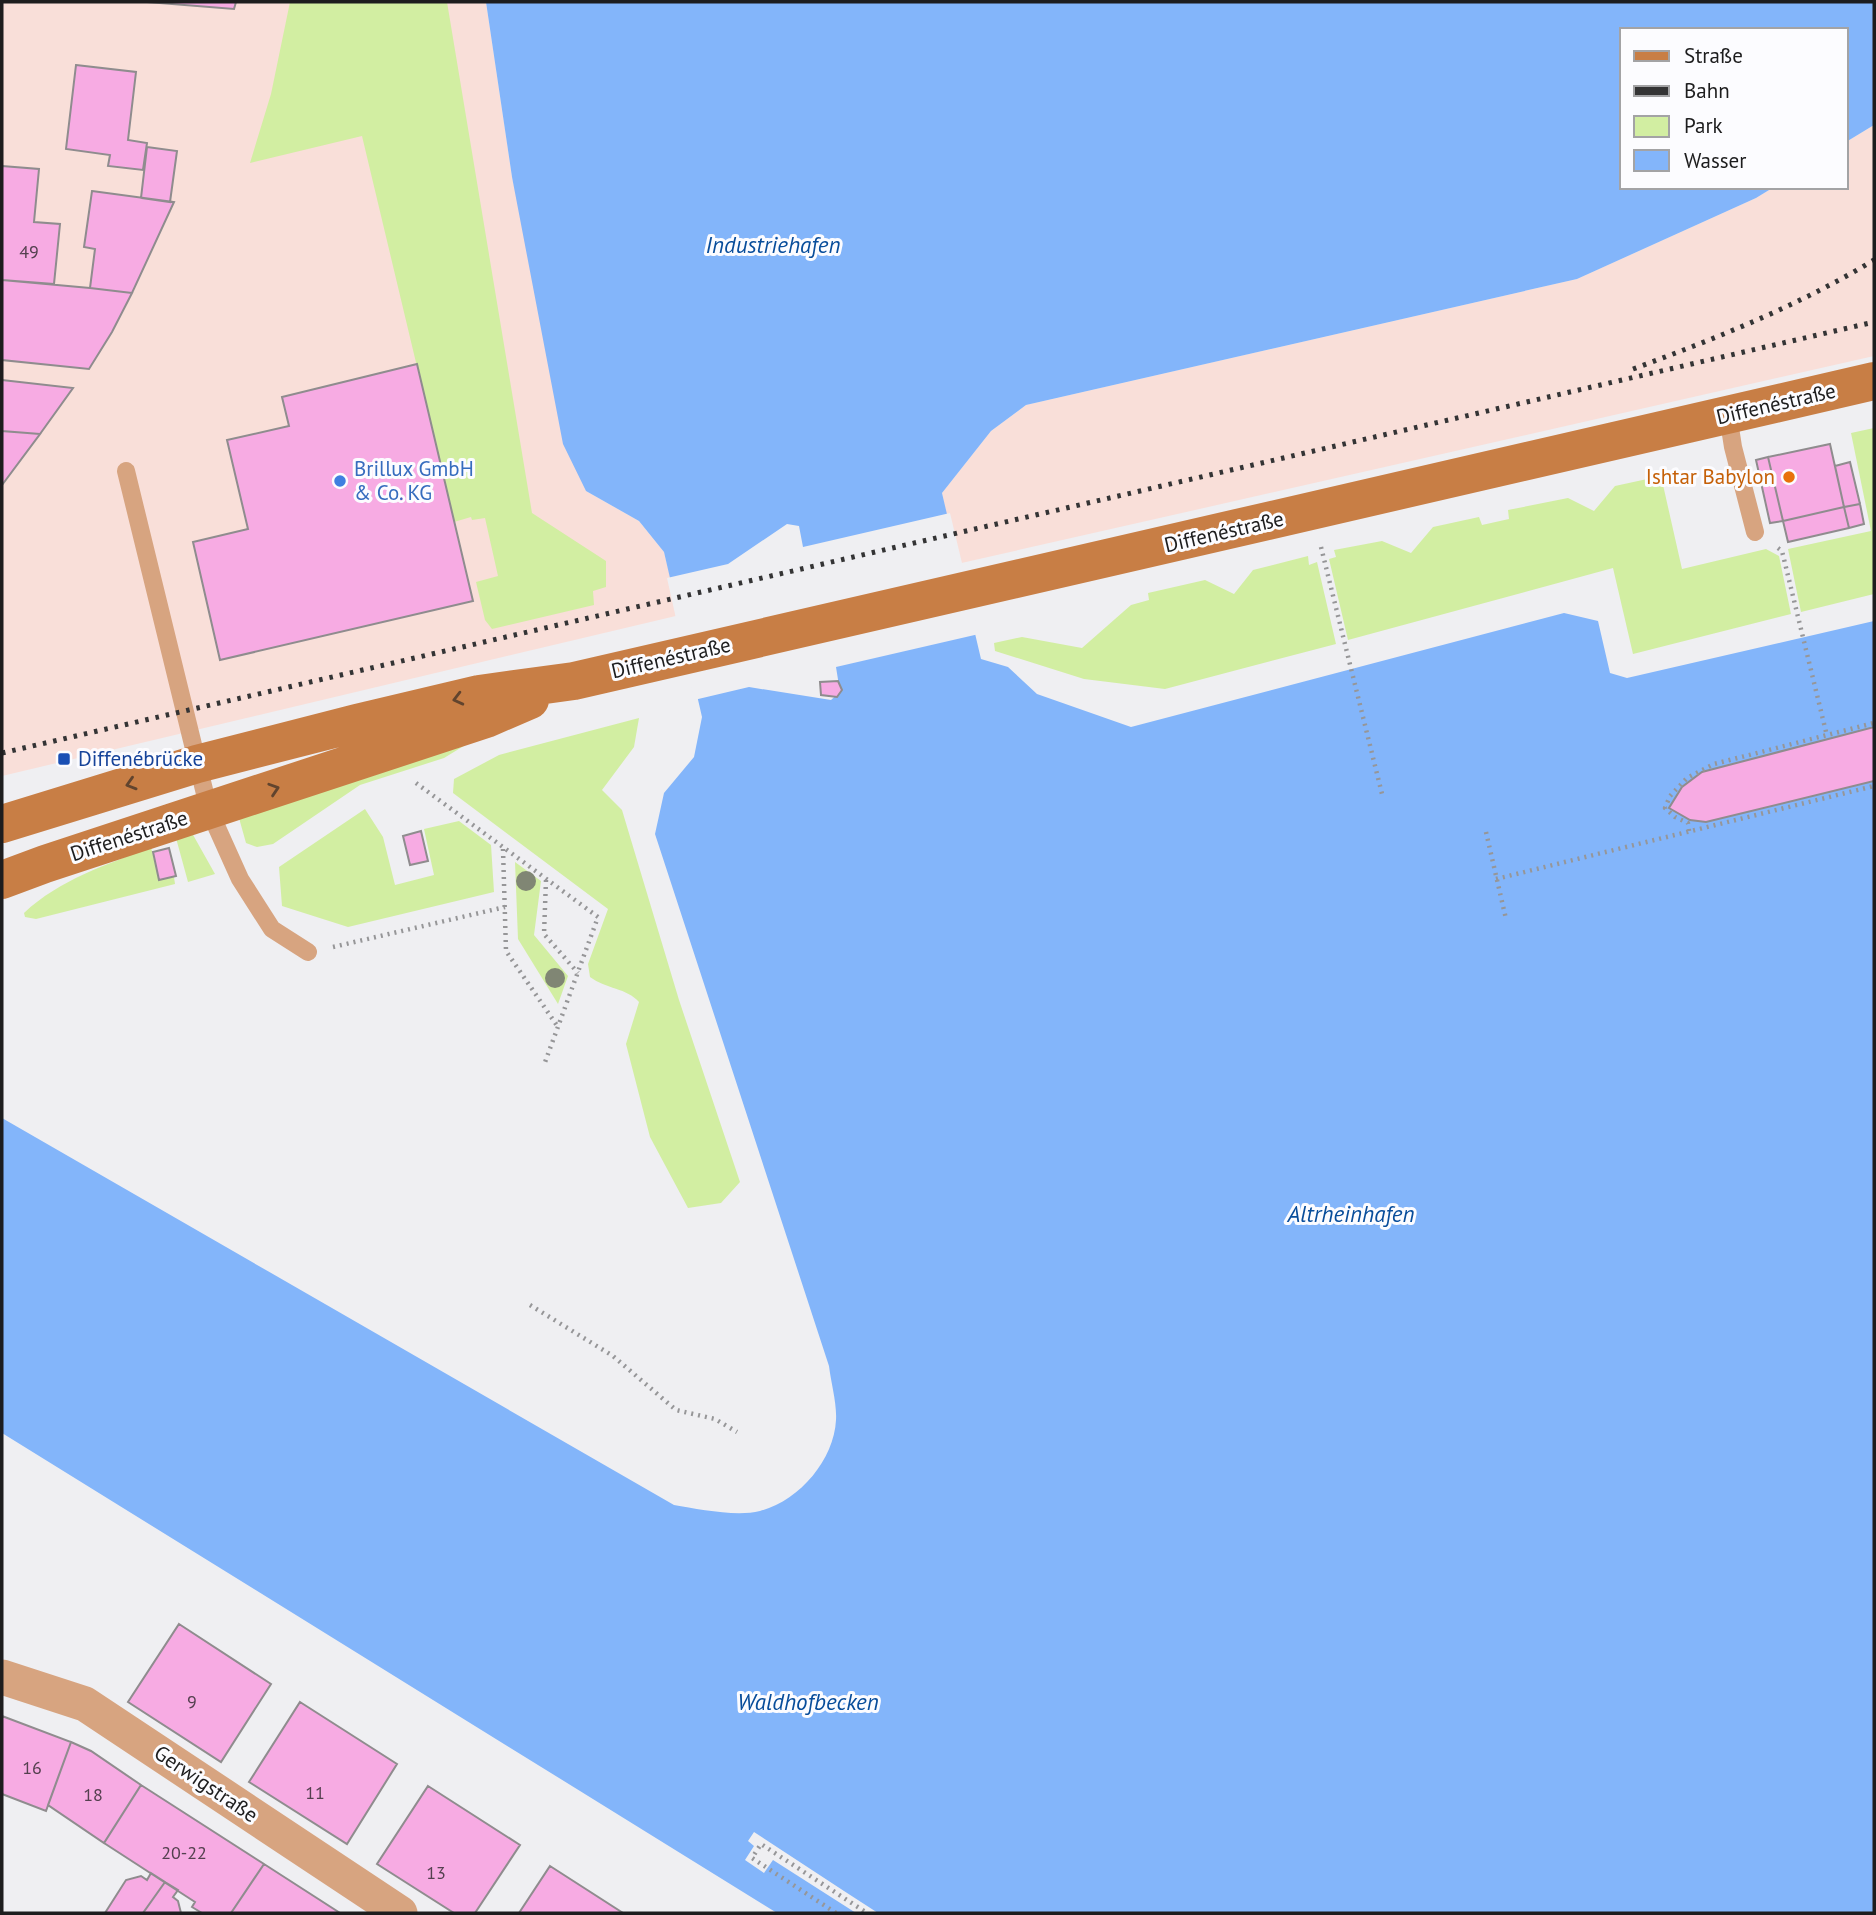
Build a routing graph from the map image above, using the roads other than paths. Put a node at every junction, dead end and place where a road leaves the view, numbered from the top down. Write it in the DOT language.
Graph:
graph roads {
  1 [pos="1874,381"];
  2 [pos="1728,415"];
  3 [pos="126,471"];
  4 [pos="1755,532"];
  5 [pos="574,681"];
  6 [pos="197,764"];
  7 [pos="59,806"];
  8 [pos="209,810"];
  9 [pos="2,824"];
  10 [pos="45,864"];
  11 [pos="2,880"];
  12 [pos="308,952"];
  13 [pos="2,1677"];
  14 [pos="400,1913"];
  1 -- 2 [label="main road, Diffenéstraße"];
  2 -- 4 [label="lane"];
  2 -- 5 [label="main road, Diffenéstraße"];
  3 -- 6 [label="lane"];
  5 -- 6 [label="main road, Diffenéstraße, one-way"];
  8 -- 5 [label="main road, Diffenéstraße, one-way"];
  6 -- 7 [label="main road, Diffenéstraße, one-way"];
  6 -- 8 [label="lane"];
  7 -- 9 [label="main road, Diffenéstraße"];
  7 -- 10 [label="main road"];
  8 -- 10 [label="main road, Diffenéstraße"];
  8 -- 12 [label="lane"];
  10 -- 11 [label="main road, Diffenéstraße"];
  13 -- 14 [label="street, Gerwigstraße"];
}
